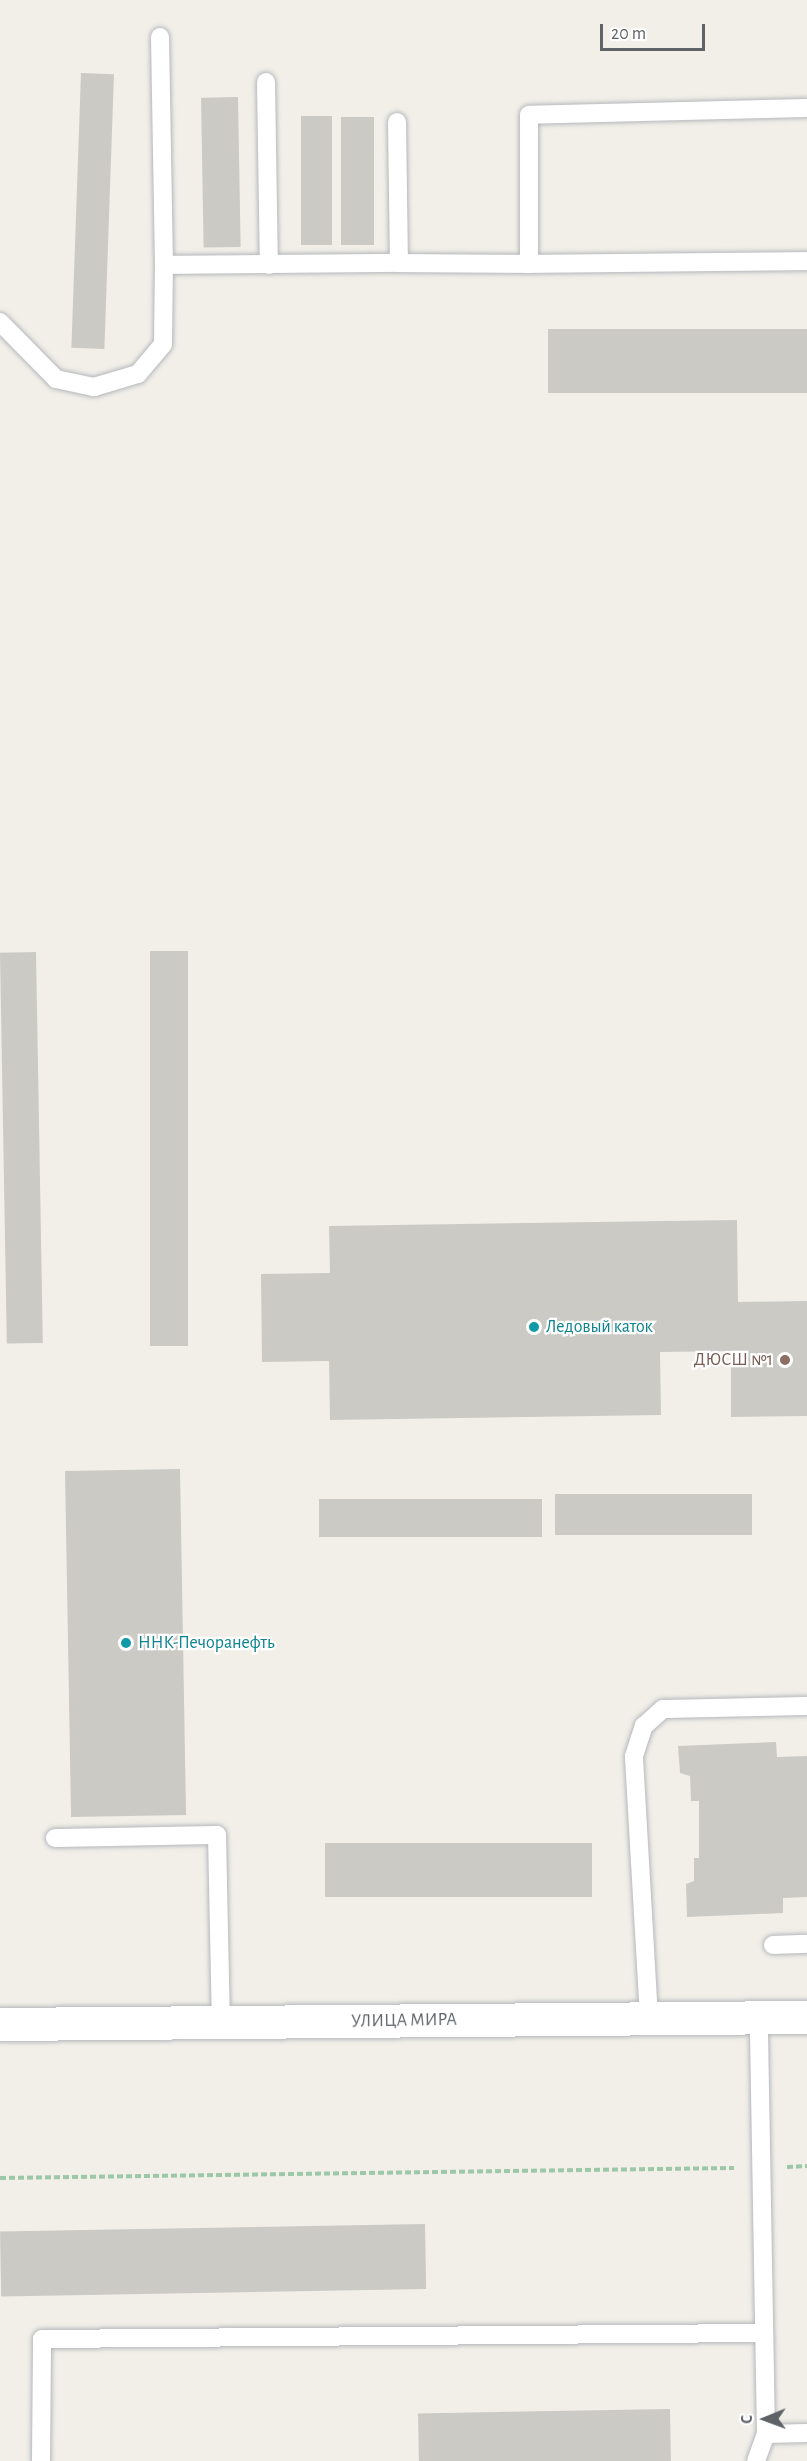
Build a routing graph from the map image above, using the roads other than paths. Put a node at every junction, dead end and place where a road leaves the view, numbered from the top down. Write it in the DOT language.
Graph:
graph roads {
  1 [pos="160,37"];
  2 [pos="266,82"];
  3 [pos="807,108"];
  4 [pos="397,122"];
  5 [pos="807,261"];
  6 [pos="399,263"];
  7 [pos="529,264"];
  8 [pos="164,265"];
  9 [pos="270,265"];
  10 [pos="0,322"];
  11 [pos="807,1706"];
  12 [pos="55,1838"];
  13 [pos="807,1944"];
  14 [pos="773,1945"];
  15 [pos="807,2017"];
  16 [pos="649,2018"];
  17 [pos="759,2018"];
  18 [pos="221,2022"];
  19 [pos="0,2024"];
  20 [pos="764,2333"];
  21 [pos="807,2433"];
  22 [pos="766,2434"];
  23 [pos="41,2461"];
  24 [pos="756,2461"];
  1 -- 8 [label="lane"];
  2 -- 9 [label="lane"];
  3 -- 7 [label="lane"];
  4 -- 6 [label="lane"];
  5 -- 7 [label="lane"];
  6 -- 7 [label="lane"];
  6 -- 9 [label="lane"];
  8 -- 9 [label="lane"];
  8 -- 10 [label="lane"];
  11 -- 16 [label="lane"];
  12 -- 18 [label="lane"];
  13 -- 14 [label="lane"];
  15 -- 17 [label="main road, УЛИЦА МИРА"];
  16 -- 17 [label="main road, УЛИЦА МИРА"];
  16 -- 18 [label="main road, УЛИЦА МИРА"];
  17 -- 20 [label="lane"];
  18 -- 19 [label="main road, УЛИЦА МИРА"];
  20 -- 22 [label="lane"];
  20 -- 23 [label="lane"];
  21 -- 22 [label="lane"];
  22 -- 24 [label="lane"];
}
